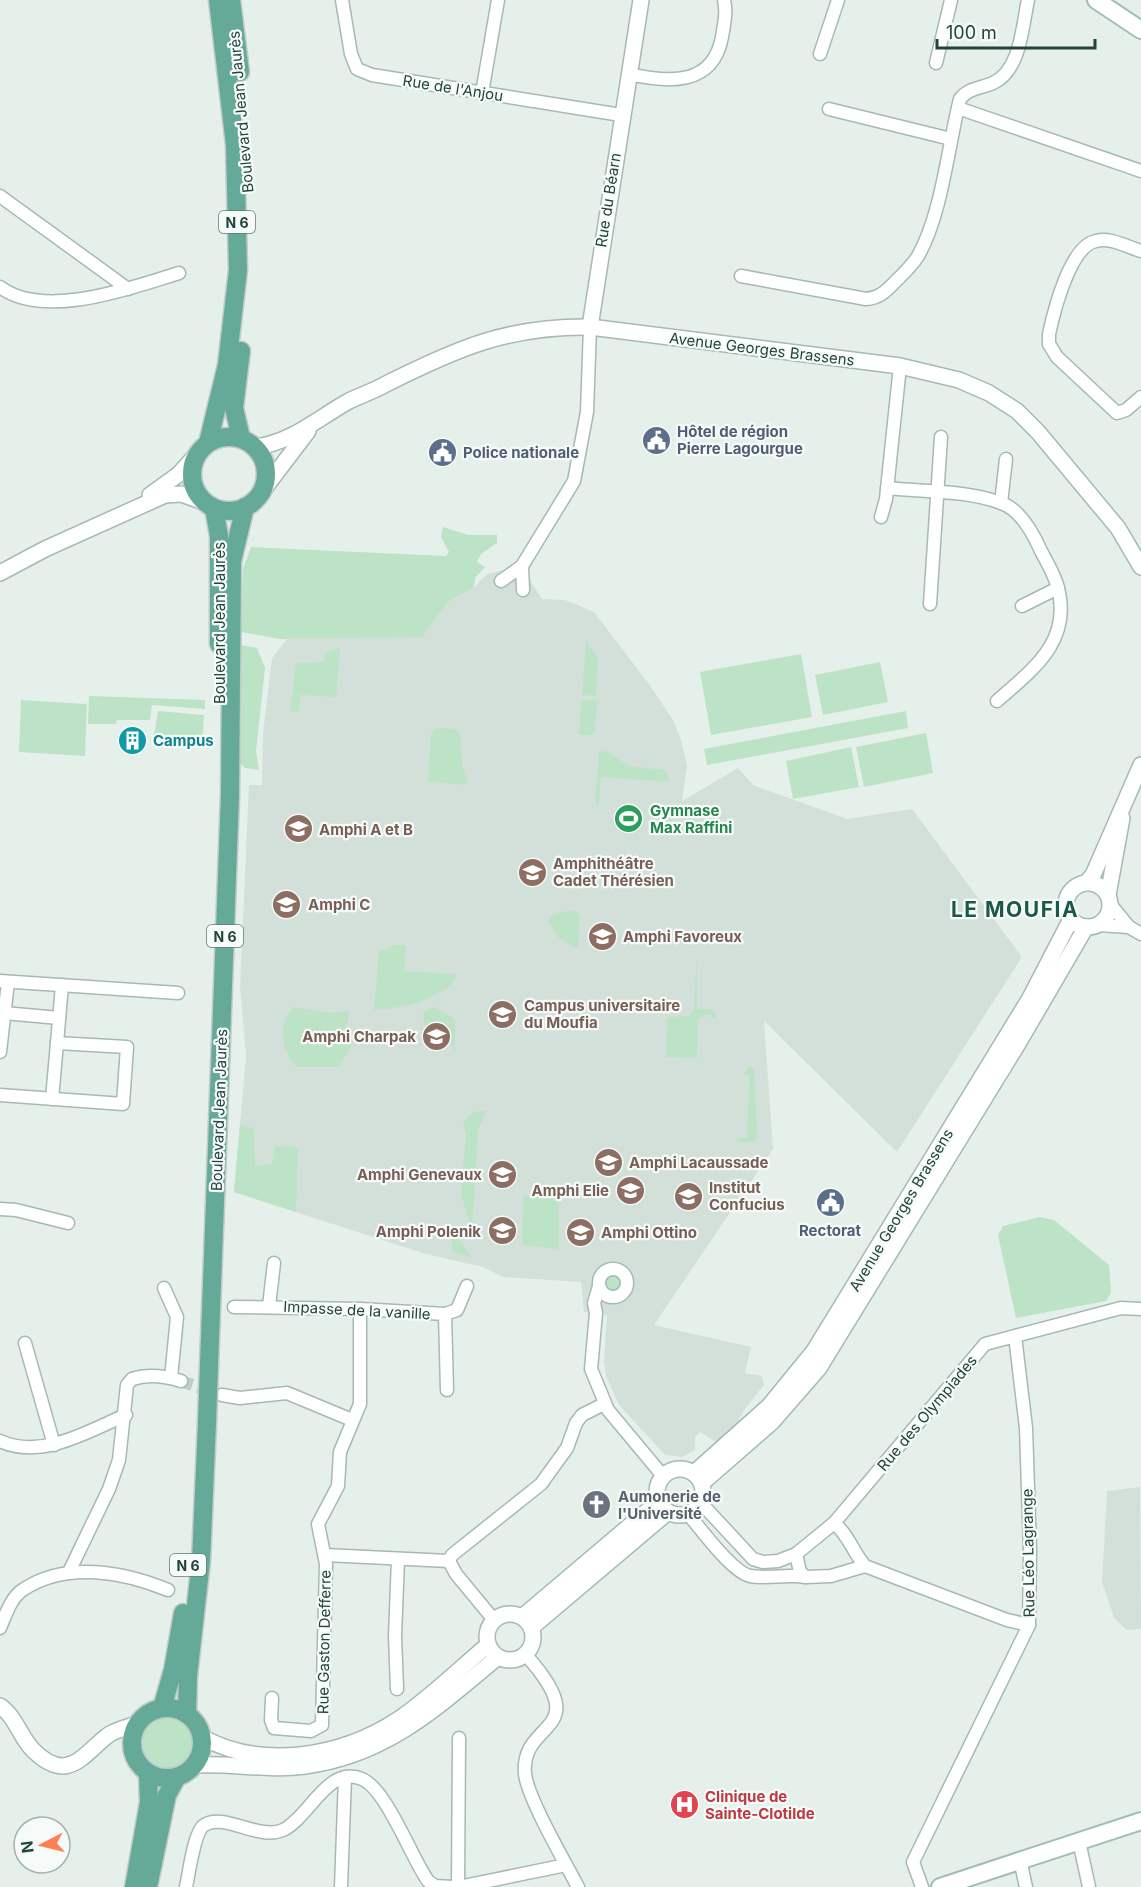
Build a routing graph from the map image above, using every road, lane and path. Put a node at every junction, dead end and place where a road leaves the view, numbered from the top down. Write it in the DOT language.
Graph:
graph roads {
  1 [pos="218,0"];
  2 [pos="231,0"];
  3 [pos="342,0"];
  4 [pos="498,0"];
  5 [pos="641,0"];
  6 [pos="724,0"];
  7 [pos="838,0"];
  8 [pos="951,0"];
  9 [pos="1028,0"];
  10 [pos="1096,0"];
  11 [pos="1141,30"];
  12 [pos="820,54"];
  13 [pos="936,63"];
  14 [pos="629,74"];
  15 [pos="482,93"];
  16 [pos="958,108"];
  17 [pos="829,110"];
  18 [pos="621,115"];
  19 [pos="951,139"];
  20 [pos="1141,171"];
  21 [pos="0,196"];
  22 [pos="1141,251"];
  23 [pos="179,273"];
  24 [pos="741,276"];
  25 [pos="0,287"];
  26 [pos="128,289"];
  27 [pos="590,327"];
  28 [pos="900,366"];
  29 [pos="1141,397"];
  30 [pos="318,419"];
  31 [pos="941,437"];
  32 [pos="248,442"];
  33 [pos="203,448"];
  34 [pos="1006,459"];
  35 [pos="887,488"];
  36 [pos="261,492"];
  37 [pos="938,494"];
  38 [pos="1001,503"];
  39 [pos="209,505"];
  40 [pos="135,506"];
  41 [pos="245,507"];
  42 [pos="881,517"];
  43 [pos="522,566"];
  44 [pos="1141,567"];
  45 [pos="0,573"];
  46 [pos="501,581"];
  47 [pos="1058,588"];
  48 [pos="523,590"];
  49 [pos="930,604"];
  50 [pos="1022,606"];
  51 [pos="997,701"];
  52 [pos="1141,765"];
  53 [pos="1125,801"];
  54 [pos="1086,883"];
  55 [pos="1109,900"];
  56 [pos="1071,919"];
  57 [pos="1092,926"];
  58 [pos="1128,927"];
  59 [pos="1141,934"];
  60 [pos="4,981"];
  61 [pos="62,985"];
  62 [pos="178,993"];
  63 [pos="4,1013"];
  64 [pos="59,1018"];
  65 [pos="57,1043"];
  66 [pos="0,1052"];
  67 [pos="0,1095"];
  68 [pos="52,1099"];
  69 [pos="0,1209"];
  70 [pos="68,1223"];
  71 [pos="274,1263"];
  72 [pos="467,1286"];
  73 [pos="164,1288"];
  74 [pos="602,1291"];
  75 [pos="269,1306"];
  76 [pos="234,1307"];
  77 [pos="360,1309"];
  78 [pos="1141,1309"];
  79 [pos="445,1314"];
  80 [pos="1015,1336"];
  81 [pos="25,1343"];
  82 [pos="203,1365"];
  83 [pos="447,1390"];
  84 [pos="222,1395"];
  85 [pos="604,1404"];
  86 [pos="126,1415"];
  87 [pos="352,1420"];
  88 [pos="201,1422"];
  89 [pos="0,1441"];
  90 [pos="54,1445"];
  91 [pos="663,1476"];
  92 [pos="698,1478"];
  93 [pos="701,1503"];
  94 [pos="663,1507"];
  95 [pos="688,1514"];
  96 [pos="834,1523"];
  97 [pos="852,1551"];
  98 [pos="796,1554"];
  99 [pos="325,1555"];
  100 [pos="398,1559"];
  101 [pos="449,1561"];
  102 [pos="865,1566"];
  103 [pos="69,1572"];
  104 [pos="840,1572"];
  105 [pos="806,1577"];
  106 [pos="168,1590"];
  107 [pos="494,1620"];
  108 [pos="526,1623"];
  109 [pos="1029,1625"];
  110 [pos="0,1628"];
  111 [pos="493,1651"];
  112 [pos="525,1654"];
  113 [pos="397,1689"];
  114 [pos="272,1698"];
  115 [pos="0,1706"];
  116 [pos="162,1708"];
  117 [pos="188,1714"];
  118 [pos="129,1732"];
  119 [pos="202,1737"];
  120 [pos="459,1738"];
  121 [pos="195,1764"];
  122 [pos="148,1773"];
  123 [pos="177,1777"];
  124 [pos="345,1777"];
  125 [pos="1141,1821"];
  126 [pos="1079,1841"];
  127 [pos="1020,1860"];
  128 [pos="566,1865"];
  129 [pos="435,1886"];
  130 [pos="134,1887"];
  131 [pos="148,1887"];
  132 [pos="186,1887"];
  133 [pos="341,1887"];
  134 [pos="457,1887"];
  135 [pos="578,1887"];
  136 [pos="922,1887"];
  137 [pos="940,1887"];
  138 [pos="1026,1887"];
  139 [pos="1089,1887"];
  1 -- 33 [label="main road, Boulevard Jean Jaurès / N 6"];
  2 -- 32 [label="main road, Boulevard Jean Jaurès / N 6"];
  3 -- 15 [label="street, Rue de l'Anjou"];
  4 -- 15 [label="street"];
  5 -- 14 [label="street, Rue du Béarn"];
  6 -- 14 [label="street"];
  7 -- 12 [label="street"];
  8 -- 13 [label="street"];
  9 -- 16 [label="street"];
  10 -- 11 [label="main road"];
  14 -- 18 [label="street, Rue du Béarn"];
  15 -- 18 [label="street, Rue de l'Anjou"];
  16 -- 19 [label="street"];
  16 -- 20 [label="street"];
  17 -- 19 [label="street"];
  18 -- 27 [label="street, Rue du Béarn"];
  19 -- 24 [label="street"];
  21 -- 26 [label="street"];
  22 -- 29 [label="street"];
  23 -- 26 [label="street"];
  25 -- 26 [label="street"];
  27 -- 28 [label="street, Avenue Georges Brassens"];
  27 -- 30 [label="street, Avenue Georges Brassens"];
  27 -- 43 [label="street"];
  28 -- 35 [label="street"];
  28 -- 44 [label="street, Avenue Georges Brassens"];
  30 -- 32 [label="street, Avenue Georges Brassens"];
  30 -- 36 [label="street, Avenue Georges Brassens"];
  31 -- 37 [label="street"];
  32 -- 33 [label="main road"];
  32 -- 36 [label="main road, Boulevard Jean Jaurès / N 6"];
  33 -- 39 [label="main road, Boulevard Jean Jaurès / N 6"];
  33 -- 40 [label="street"];
  34 -- 38 [label="street"];
  35 -- 37 [label="street"];
  35 -- 42 [label="street"];
  36 -- 41 [label="main road"];
  37 -- 38 [label="street"];
  37 -- 49 [label="street"];
  38 -- 47 [label="street"];
  39 -- 40 [label="street"];
  39 -- 41 [label="main road"];
  39 -- 82 [label="main road, Boulevard Jean Jaurès / N 6"];
  40 -- 45 [label="street"];
  41 -- 82 [label="main road, Boulevard Jean Jaurès / N 6"];
  43 -- 46 [label="street"];
  43 -- 48 [label="street"];
  47 -- 50 [label="street"];
  47 -- 51 [label="street"];
  52 -- 53 [label="street"];
  53 -- 54 [label="street"];
  53 -- 55 [label="street"];
  54 -- 55 [label="street"];
  54 -- 56 [label="street"];
  55 -- 57 [label="street"];
  55 -- 58 [label="street"];
  56 -- 57 [label="street"];
  56 -- 92 [label="street, Avenue Georges Brassens"];
  57 -- 58 [label="street"];
  57 -- 92 [label="street, Avenue Georges Brassens"];
  58 -- 59 [label="street"];
  60 -- 61 [label="street"];
  60 -- 63 [label="street"];
  61 -- 62 [label="street"];
  61 -- 64 [label="street"];
  63 -- 64 [label="street"];
  63 -- 66 [label="street"];
  64 -- 65 [label="street"];
  65 -- 68 [label="street"];
  65 -- 68 [label="street"];
  67 -- 68 [label="street"];
  69 -- 70 [label="street"];
  71 -- 75 [label="street, Impasse de la vanille"];
  72 -- 79 [label="street, Impasse de la vanille"];
  73 -- 86 [label="street"];
  74 -- 85 [label="street"];
  75 -- 76 [label="street, Impasse de la vanille"];
  75 -- 77 [label="street, Impasse de la vanille"];
  77 -- 79 [label="street, Impasse de la vanille"];
  77 -- 87 [label="street, Rue Gaston Defferre"];
  78 -- 80 [label="street, Rue des Olympiades"];
  79 -- 83 [label="street, Impasse de la vanille"];
  80 -- 96 [label="street, Rue des Olympiades"];
  80 -- 109 [label="street, Rue Léo Lagrange"];
  81 -- 90 [label="street"];
  82 -- 88 [label="main road, Boulevard Jean Jaurès / N 6, bridge"];
  84 -- 87 [label="street"];
  85 -- 91 [label="street"];
  85 -- 101 [label="street"];
  86 -- 90 [label="street"];
  86 -- 103 [label="street"];
  87 -- 99 [label="street, Rue Gaston Defferre"];
  88 -- 116 [label="main road, Boulevard Jean Jaurès / N 6"];
  88 -- 117 [label="main road, Boulevard Jean Jaurès / N 6"];
  89 -- 90 [label="street"];
  91 -- 92 [label="street"];
  91 -- 94 [label="street"];
  92 -- 93 [label="street"];
  93 -- 95 [label="street"];
  93 -- 98 [label="street"];
  94 -- 95 [label="street"];
  94 -- 108 [label="street"];
  95 -- 105 [label="street"];
  96 -- 97 [label="street"];
  96 -- 98 [label="street"];
  97 -- 102 [label="street"];
  97 -- 104 [label="street"];
  98 -- 105 [label="street"];
  99 -- 100 [label="street"];
  99 -- 114 [label="street, Rue Gaston Defferre"];
  100 -- 101 [label="street"];
  100 -- 113 [label="street"];
  101 -- 107 [label="street"];
  102 -- 104 [label="street"];
  102 -- 109 [label="street"];
  103 -- 106 [label="street"];
  103 -- 110 [label="street"];
  104 -- 105 [label="street"];
  107 -- 108 [label="street"];
  107 -- 111 [label="street"];
  108 -- 112 [label="street"];
  109 -- 136 [label="street, Rue Léo Lagrange"];
  111 -- 112 [label="street"];
  111 -- 119 [label="street"];
  111 -- 121 [label="street"];
  112 -- 128 [label="street"];
  115 -- 118 [label="street"];
  116 -- 117 [label="main road"];
  116 -- 118 [label="main road"];
  117 -- 119 [label="main road"];
  118 -- 122 [label="main road"];
  119 -- 121 [label="main road"];
  120 -- 134 [label="street"];
  121 -- 123 [label="main road"];
  122 -- 123 [label="main road"];
  122 -- 130 [label="main road"];
  123 -- 131 [label="main road"];
  124 -- 129 [label="street"];
  124 -- 132 [label="street"];
  124 -- 133 [label="street"];
  125 -- 126 [label="main road"];
  126 -- 127 [label="main road"];
  126 -- 139 [label="street"];
  127 -- 137 [label="main road"];
  127 -- 138 [label="street"];
  128 -- 134 [label="street"];
  128 -- 135 [label="street"];
  129 -- 134 [label="street"];
}
